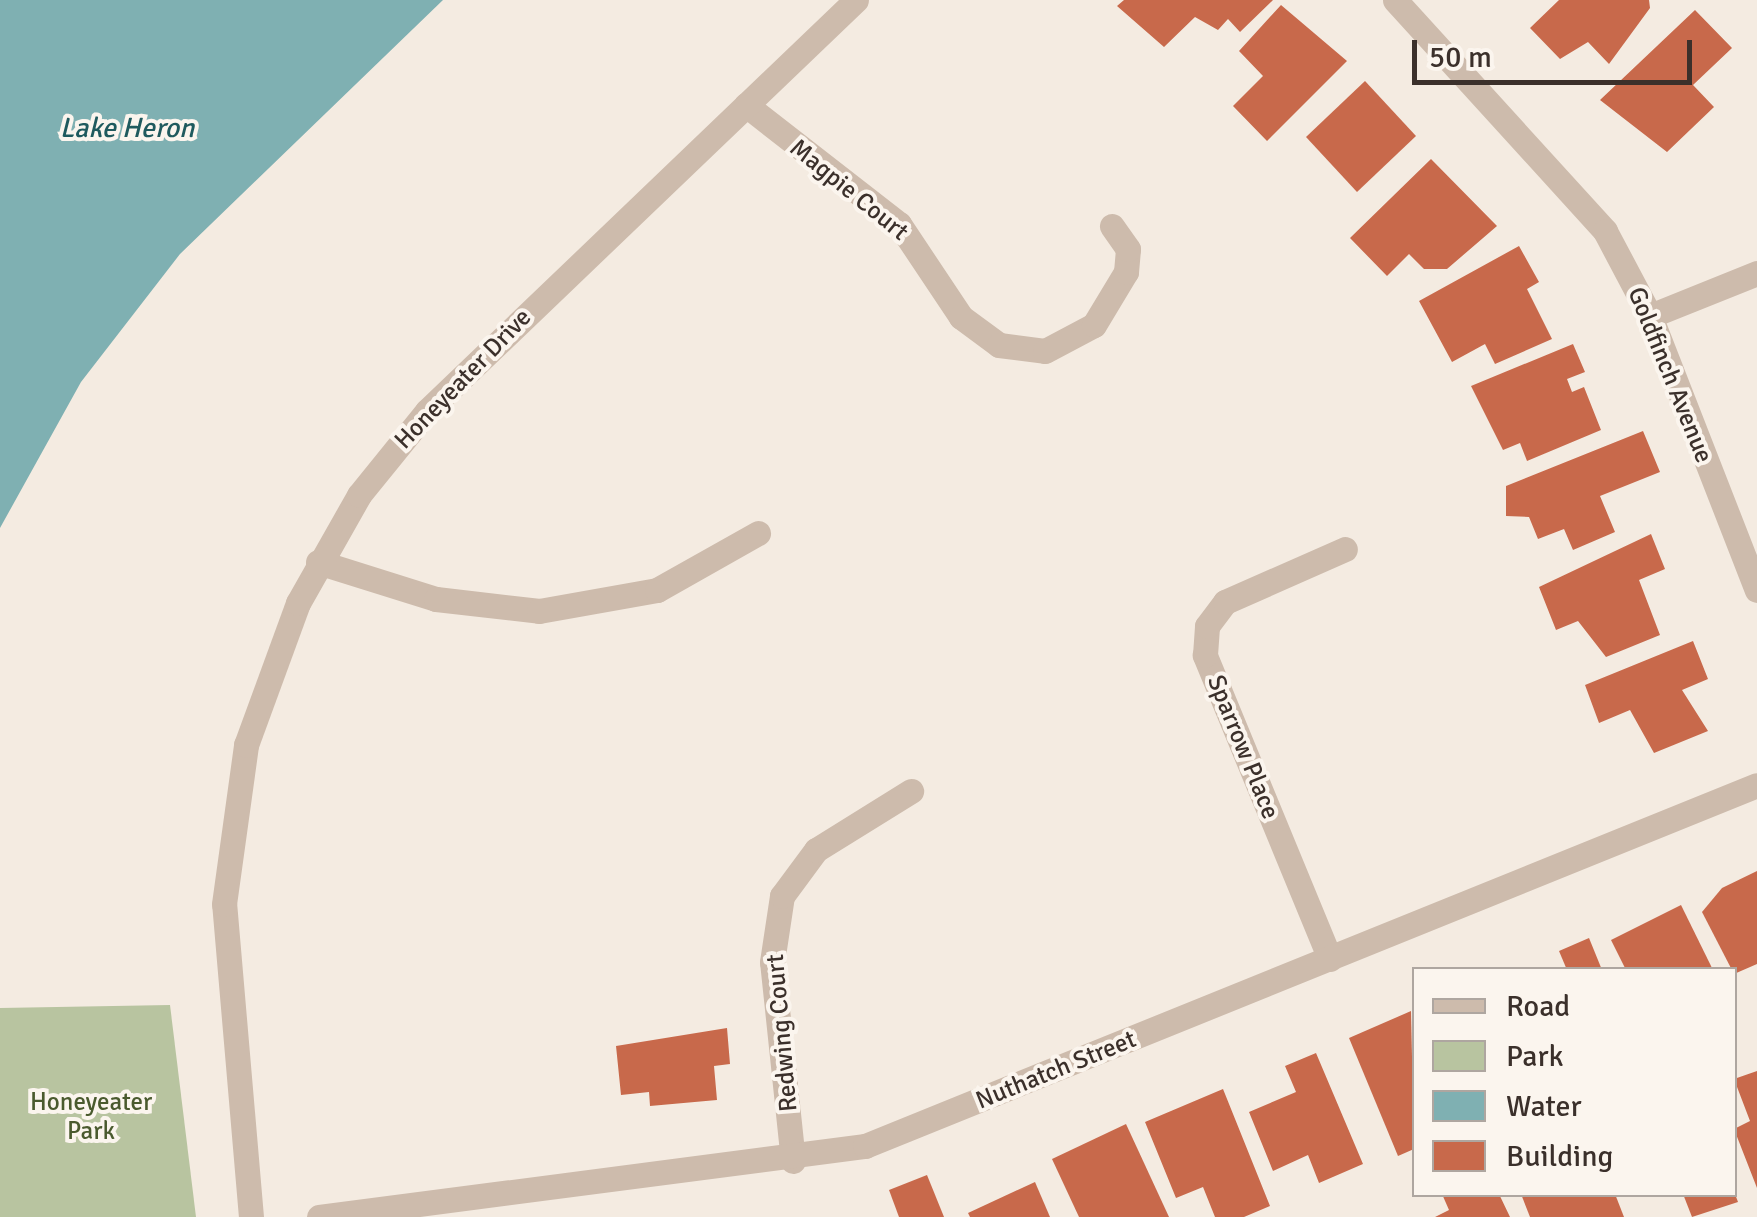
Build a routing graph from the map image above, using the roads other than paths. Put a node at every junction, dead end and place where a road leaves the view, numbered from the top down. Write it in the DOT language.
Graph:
graph roads {
  1 [pos="856,0"];
  2 [pos="1395,0"];
  3 [pos="746,105"];
  4 [pos="1112,226"];
  5 [pos="1757,273"];
  6 [pos="1650,316"];
  7 [pos="758,534"];
  8 [pos="1344,549"];
  9 [pos="318,562"];
  10 [pos="1757,590"];
  11 [pos="1757,785"];
  12 [pos="911,791"];
  13 [pos="1330,958"];
  14 [pos="793,1161"];
  15 [pos="251,1217"];
  16 [pos="318,1217"];
  1 -- 3 [label="street, Honeyeater Drive"];
  2 -- 6 [label="street, Goldfinch Avenue"];
  3 -- 4 [label="street, Magpie Court"];
  3 -- 9 [label="street, Honeyeater Drive"];
  5 -- 6 [label="street"];
  6 -- 10 [label="street, Goldfinch Avenue"];
  7 -- 9 [label="street"];
  8 -- 13 [label="street, Sparrow Place"];
  9 -- 15 [label="street, Honeyeater Drive"];
  11 -- 13 [label="street, Nuthatch Street"];
  12 -- 14 [label="street, Redwing Court"];
  13 -- 14 [label="street, Nuthatch Street"];
  14 -- 16 [label="street, Nuthatch Street"];
}
